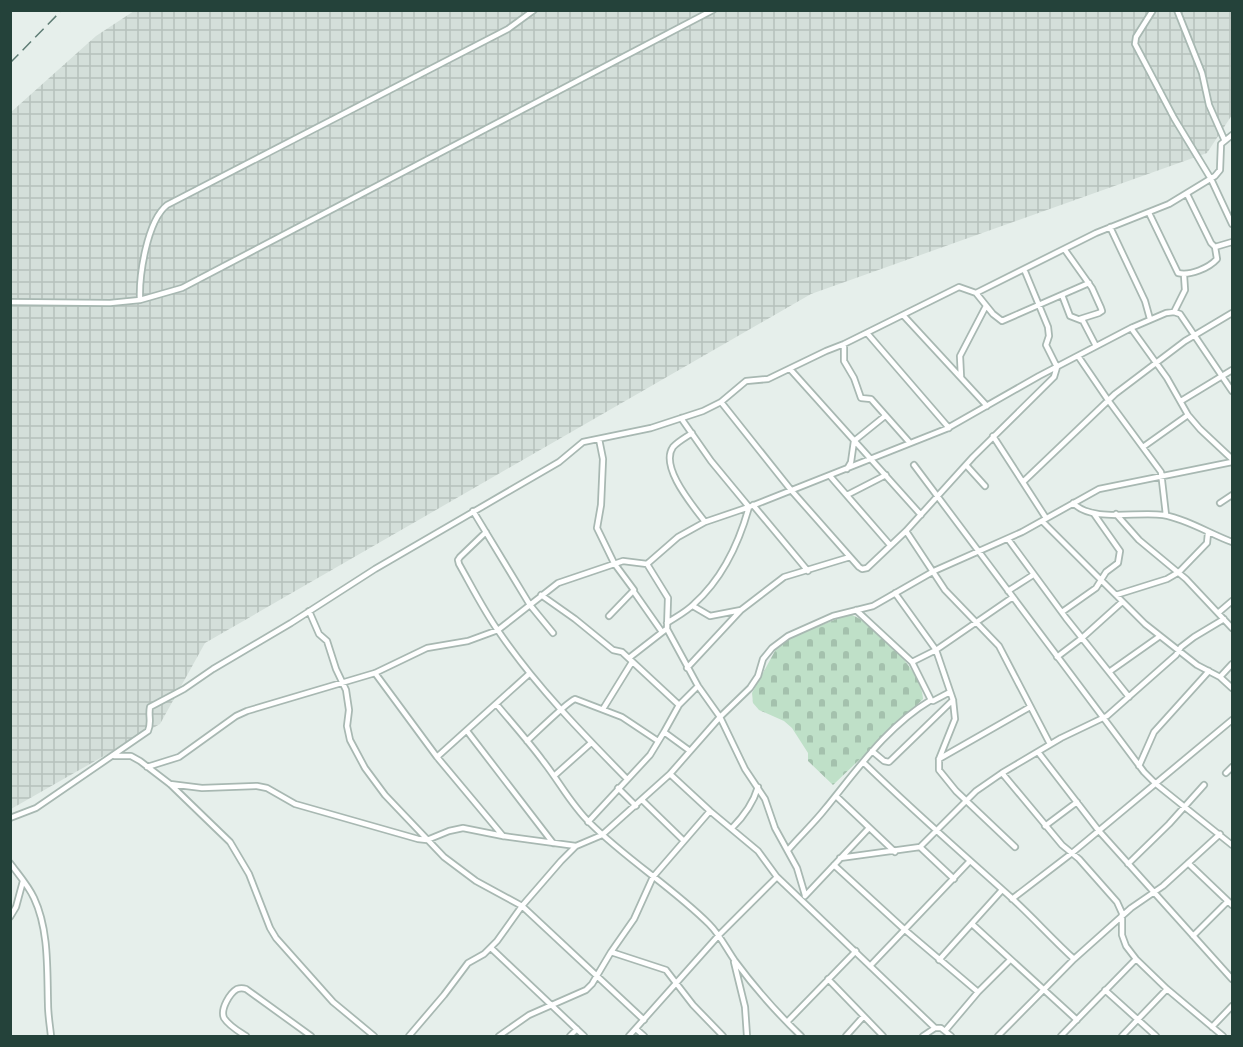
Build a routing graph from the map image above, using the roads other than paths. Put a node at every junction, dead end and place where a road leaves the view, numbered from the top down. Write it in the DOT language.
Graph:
graph roads {
  1 [pos="534,10"];
  2 [pos="713,10"];
  3 [pos="1153,10"];
  4 [pos="1177,10"];
  5 [pos="1233,135"];
  6 [pos="1224,139"];
  7 [pos="1211,179"];
  8 [pos="1187,194"];
  9 [pos="1149,213"];
  10 [pos="1233,224"];
  11 [pos="1110,227"];
  12 [pos="1233,242"];
  13 [pos="1215,247"];
  14 [pos="1065,250"];
  15 [pos="1024,269"];
  16 [pos="1184,275"];
  17 [pos="1089,283"];
  18 [pos="976,292"];
  19 [pos="1062,295"];
  20 [pos="140,300"];
  21 [pos="10,302"];
  22 [pos="1039,305"];
  23 [pos="986,306"];
  24 [pos="1174,312"];
  25 [pos="1233,313"];
  26 [pos="903,315"];
  27 [pos="1080,319"];
  28 [pos="1150,320"];
  29 [pos="1131,328"];
  30 [pos="867,333"];
  31 [pos="1195,335"];
  32 [pos="844,344"];
  33 [pos="1096,346"];
  34 [pos="1078,356"];
  35 [pos="1156,364"];
  36 [pos="1057,367"];
  37 [pos="790,369"];
  38 [pos="1233,370"];
  39 [pos="1222,375"];
  40 [pos="961,377"];
  41 [pos="1233,391"];
  42 [pos="1108,400"];
  43 [pos="1181,401"];
  44 [pos="721,402"];
  45 [pos="987,406"];
  46 [pos="1188,415"];
  47 [pos="885,416"];
  48 [pos="681,418"];
  49 [pos="949,428"];
  50 [pos="692,433"];
  51 [pos="993,436"];
  52 [pos="599,439"];
  53 [pos="854,441"];
  54 [pos="910,443"];
  55 [pos="1143,447"];
  56 [pos="871,459"];
  57 [pos="1233,461"];
  58 [pos="914,465"];
  59 [pos="966,465"];
  60 [pos="847,469"];
  61 [pos="830,476"];
  62 [pos="886,476"];
  63 [pos="1162,476"];
  64 [pos="1024,481"];
  65 [pos="985,486"];
  66 [pos="791,490"];
  67 [pos="846,495"];
  68 [pos="1233,495"];
  69 [pos="938,497"];
  70 [pos="1220,503"];
  71 [pos="1073,504"];
  72 [pos="751,506"];
  73 [pos="473,511"];
  74 [pos="1094,514"];
  75 [pos="1116,514"];
  76 [pos="921,515"];
  77 [pos="1166,515"];
  78 [pos="1044,519"];
  79 [pos="705,522"];
  80 [pos="906,531"];
  81 [pos="486,532"];
  82 [pos="1208,533"];
  83 [pos="1008,539"];
  84 [pos="1233,542"];
  85 [pos="890,545"];
  86 [pos="979,551"];
  87 [pos="850,557"];
  88 [pos="614,563"];
  89 [pos="647,564"];
  90 [pos="808,570"];
  91 [pos="934,572"];
  92 [pos="1179,572"];
  93 [pos="1033,575"];
  94 [pos="1101,579"];
  95 [pos="1008,591"];
  96 [pos="634,592"];
  97 [pos="895,593"];
  98 [pos="541,595"];
  99 [pos="1116,595"];
  100 [pos="1013,597"];
  101 [pos="1233,601"];
  102 [pos="1122,602"];
  103 [pos="530,604"];
  104 [pos="693,606"];
  105 [pos="741,610"];
  106 [pos="856,610"];
  107 [pos="309,611"];
  108 [pos="1062,612"];
  109 [pos="1218,613"];
  110 [pos="609,616"];
  111 [pos="1224,619"];
  112 [pos="975,622"];
  113 [pos="1231,624"];
  114 [pos="665,628"];
  115 [pos="498,630"];
  116 [pos="554,633"];
  117 [pos="1160,636"];
  118 [pos="1082,638"];
  119 [pos="936,650"];
  120 [pos="1179,651"];
  121 [pos="1057,657"];
  122 [pos="630,660"];
  123 [pos="912,662"];
  124 [pos="1233,664"];
  125 [pos="687,668"];
  126 [pos="1209,671"];
  127 [pos="1108,672"];
  128 [pos="375,673"];
  129 [pos="530,674"];
  130 [pos="1220,677"];
  131 [pos="342,682"];
  132 [pos="698,686"];
  133 [pos="1233,688"];
  134 [pos="950,692"];
  135 [pos="1129,697"];
  136 [pos="931,700"];
  137 [pos="953,700"];
  138 [pos="497,705"];
  139 [pos="679,705"];
  140 [pos="1030,706"];
  141 [pos="603,709"];
  142 [pos="561,711"];
  143 [pos="720,717"];
  144 [pos="1104,718"];
  145 [pos="1233,720"];
  146 [pos="467,731"];
  147 [pos="664,732"];
  148 [pos="527,741"];
  149 [pos="658,741"];
  150 [pos="591,742"];
  151 [pos="1050,744"];
  152 [pos="690,751"];
  153 [pos="872,751"];
  154 [pos="1038,752"];
  155 [pos="114,756"];
  156 [pos="437,757"];
  157 [pos="939,759"];
  158 [pos="863,762"];
  159 [pos="1139,766"];
  160 [pos="147,767"];
  161 [pos="1233,767"];
  162 [pos="1002,773"];
  163 [pos="1226,773"];
  164 [pos="670,774"];
  165 [pos="554,776"];
  166 [pos="627,779"];
  167 [pos="170,784"];
  168 [pos="1156,784"];
  169 [pos="1204,785"];
  170 [pos="758,787"];
  171 [pos="618,788"];
  172 [pos="836,796"];
  173 [pos="966,799"];
  174 [pos="642,800"];
  175 [pos="1077,802"];
  176 [pos="636,806"];
  177 [pos="1185,807"];
  178 [pos="710,811"];
  179 [pos="10,818"];
  180 [pos="588,822"];
  181 [pos="1045,826"];
  182 [pos="732,828"];
  183 [pos="869,828"];
  184 [pos="938,830"];
  185 [pos="1099,831"];
  186 [pos="1220,834"];
  187 [pos="602,835"];
  188 [pos="502,836"];
  189 [pos="427,840"];
  190 [pos="683,840"];
  191 [pos="1231,842"];
  192 [pos="553,843"];
  193 [pos="576,846"];
  194 [pos="920,847"];
  195 [pos="1015,847"];
  196 [pos="788,850"];
  197 [pos="895,852"];
  198 [pos="1072,853"];
  199 [pos="840,858"];
  200 [pos="10,862"];
  201 [pos="969,862"];
  202 [pos="1188,863"];
  203 [pos="1128,864"];
  204 [pos="834,865"];
  205 [pos="654,877"];
  206 [pos="777,877"];
  207 [pos="954,879"];
  208 [pos="23,880"];
  209 [pos="1002,890"];
  210 [pos="1154,893"];
  211 [pos="804,897"];
  212 [pos="1012,899"];
  213 [pos="1228,901"];
  214 [pos="1233,905"];
  215 [pos="522,906"];
  216 [pos="1122,916"];
  217 [pos="10,917"];
  218 [pos="972,924"];
  219 [pos="905,930"];
  220 [pos="719,935"];
  221 [pos="1193,936"];
  222 [pos="491,948"];
  223 [pos="855,951"];
  224 [pos="611,952"];
  225 [pos="734,959"];
  226 [pos="1074,959"];
  227 [pos="1136,959"];
  228 [pos="939,960"];
  229 [pos="1010,960"];
  230 [pos="870,966"];
  231 [pos="597,975"];
  232 [pos="828,979"];
  233 [pos="1233,979"];
  234 [pos="676,984"];
  235 [pos="1044,989"];
  236 [pos="1167,989"];
  237 [pos="1105,990"];
  238 [pos="978,992"];
  239 [pos="552,1005"];
  240 [pos="1233,1006"];
  241 [pos="863,1017"];
  242 [pos="644,1020"];
  243 [pos="1077,1020"];
  244 [pos="1138,1020"];
  245 [pos="787,1022"];
  246 [pos="1212,1027"];
  247 [pos="935,1028"];
  248 [pos="576,1029"];
  249 [pos="636,1029"];
  250 [pos="945,1031"];
  251 [pos="51,1036"];
  252 [pos="246,1036"];
  253 [pos="311,1036"];
  254 [pos="374,1036"];
  255 [pos="409,1036"];
  256 [pos="499,1036"];
  257 [pos="570,1036"];
  258 [pos="584,1036"];
  259 [pos="629,1036"];
  260 [pos="644,1036"];
  261 [pos="723,1036"];
  262 [pos="747,1036"];
  263 [pos="801,1036"];
  264 [pos="846,1036"];
  265 [pos="883,1036"];
  266 [pos="923,1036"];
  267 [pos="951,1036"];
  268 [pos="998,1036"];
  269 [pos="1061,1036"];
  270 [pos="1122,1036"];
  271 [pos="1156,1036"];
  272 [pos="1223,1036"];
  1 -- 20 [label="street"];
  2 -- 20 [label="street"];
  3 -- 7 [label="street"];
  4 -- 6 [label="street"];
  5 -- 6 [label="street"];
  6 -- 7 [label="street"];
  7 -- 8 [label="street"];
  7 -- 10 [label="street"];
  8 -- 9 [label="street"];
  8 -- 13 [label="street"];
  9 -- 11 [label="street"];
  9 -- 16 [label="street"];
  11 -- 14 [label="street"];
  11 -- 28 [label="street"];
  12 -- 13 [label="street"];
  13 -- 16 [label="street"];
  14 -- 15 [label="street"];
  14 -- 17 [label="street"];
  15 -- 18 [label="street"];
  15 -- 22 [label="street"];
  16 -- 24 [label="street"];
  17 -- 19 [label="street"];
  17 -- 27 [label="street"];
  18 -- 23 [label="street"];
  18 -- 26 [label="street"];
  19 -- 22 [label="street"];
  19 -- 27 [label="street"];
  20 -- 21 [label="street"];
  22 -- 23 [label="street"];
  22 -- 36 [label="street"];
  23 -- 40 [label="street"];
  24 -- 28 [label="street"];
  24 -- 31 [label="street"];
  25 -- 31 [label="street"];
  26 -- 30 [label="street"];
  26 -- 40 [label="street"];
  27 -- 33 [label="street"];
  28 -- 29 [label="street"];
  29 -- 33 [label="street"];
  29 -- 35 [label="street"];
  30 -- 32 [label="street"];
  30 -- 49 [label="street"];
  31 -- 35 [label="street"];
  31 -- 39 [label="street"];
  32 -- 37 [label="street"];
  32 -- 47 [label="street"];
  33 -- 34 [label="street"];
  34 -- 36 [label="street"];
  34 -- 42 [label="street"];
  35 -- 42 [label="street"];
  35 -- 43 [label="street"];
  36 -- 45 [label="street"];
  36 -- 51 [label="street"];
  37 -- 44 [label="street"];
  37 -- 53 [label="street"];
  38 -- 39 [label="street"];
  39 -- 41 [label="street"];
  39 -- 43 [label="street"];
  40 -- 45 [label="street"];
  42 -- 55 [label="street"];
  42 -- 64 [label="street"];
  43 -- 46 [label="street"];
  44 -- 48 [label="street"];
  44 -- 66 [label="street"];
  45 -- 49 [label="street"];
  46 -- 55 [label="street"];
  46 -- 57 [label="street"];
  47 -- 53 [label="street"];
  47 -- 54 [label="street"];
  48 -- 50 [label="street"];
  48 -- 52 [label="street"];
  49 -- 54 [label="street"];
  50 -- 72 [label="street"];
  50 -- 79 [label="street"];
  51 -- 59 [label="street"];
  51 -- 64 [label="street"];
  52 -- 73 [label="street"];
  52 -- 88 [label="street"];
  53 -- 56 [label="street"];
  53 -- 60 [label="street"];
  54 -- 56 [label="street"];
  55 -- 63 [label="street"];
  56 -- 60 [label="street"];
  56 -- 62 [label="street"];
  57 -- 63 [label="street"];
  58 -- 69 [label="street"];
  59 -- 65 [label="street"];
  59 -- 69 [label="street"];
  60 -- 61 [label="street"];
  61 -- 66 [label="street"];
  61 -- 67 [label="street"];
  62 -- 67 [label="street"];
  62 -- 76 [label="street"];
  63 -- 71 [label="street"];
  63 -- 77 [label="street"];
  64 -- 78 [label="street"];
  66 -- 72 [label="street"];
  66 -- 87 [label="street"];
  67 -- 85 [label="street"];
  68 -- 70 [label="street"];
  69 -- 76 [label="street"];
  69 -- 86 [label="street"];
  71 -- 74 [label="street"];
  71 -- 78 [label="street"];
  72 -- 79 [label="street"];
  72 -- 90 [label="street"];
  72 -- 104 [label="street"];
  73 -- 81 [label="street"];
  73 -- 107 [label="street"];
  74 -- 75 [label="street"];
  74 -- 94 [label="street"];
  75 -- 77 [label="street"];
  75 -- 92 [label="street"];
  76 -- 80 [label="street"];
  77 -- 82 [label="street"];
  78 -- 83 [label="street"];
  78 -- 94 [label="street"];
  79 -- 89 [label="street"];
  80 -- 85 [label="street"];
  80 -- 91 [label="street"];
  81 -- 103 [label="street"];
  81 -- 115 [label="street"];
  82 -- 84 [label="street"];
  82 -- 92 [label="street"];
  83 -- 86 [label="street"];
  83 -- 93 [label="street"];
  85 -- 87 [label="street"];
  86 -- 91 [label="street"];
  86 -- 95 [label="street"];
  87 -- 90 [label="street"];
  88 -- 89 [label="street"];
  88 -- 96 [label="street"];
  88 -- 98 [label="street"];
  89 -- 114 [label="street"];
  90 -- 105 [label="street"];
  91 -- 97 [label="street"];
  91 -- 112 [label="street"];
  92 -- 99 [label="street"];
  92 -- 109 [label="street"];
  93 -- 95 [label="street"];
  93 -- 108 [label="street"];
  94 -- 99 [label="street"];
  94 -- 108 [label="street"];
  95 -- 100 [label="street"];
  96 -- 110 [label="street"];
  96 -- 114 [label="street"];
  97 -- 106 [label="street"];
  97 -- 119 [label="street"];
  98 -- 103 [label="street"];
  98 -- 122 [label="street"];
  99 -- 102 [label="street"];
  100 -- 112 [label="street"];
  100 -- 121 [label="street"];
  101 -- 109 [label="street"];
  102 -- 117 [label="street"];
  102 -- 118 [label="street"];
  103 -- 115 [label="street"];
  103 -- 116 [label="street"];
  104 -- 105 [label="street"];
  104 -- 114 [label="street"];
  105 -- 125 [label="street"];
  106 -- 123 [label="street"];
  106 -- 143 [label="street"];
  107 -- 131 [label="street"];
  107 -- 155 [label="street"];
  108 -- 118 [label="street"];
  109 -- 111 [label="street"];
  111 -- 113 [label="street"];
  111 -- 120 [label="street"];
  112 -- 119 [label="street"];
  112 -- 140 [label="street"];
  114 -- 122 [label="street"];
  114 -- 125 [label="street"];
  115 -- 128 [label="street"];
  115 -- 129 [label="street"];
  117 -- 120 [label="street"];
  117 -- 127 [label="street"];
  118 -- 121 [label="street"];
  118 -- 127 [label="street"];
  119 -- 123 [label="street"];
  119 -- 134 [label="street"];
  120 -- 126 [label="street"];
  120 -- 135 [label="street"];
  121 -- 144 [label="street"];
  122 -- 139 [label="street"];
  122 -- 141 [label="street"];
  123 -- 136 [label="street"];
  124 -- 130 [label="street"];
  125 -- 132 [label="street"];
  126 -- 130 [label="street"];
  126 -- 159 [label="street"];
  127 -- 135 [label="street"];
  128 -- 131 [label="street"];
  128 -- 156 [label="street"];
  129 -- 138 [label="street"];
  129 -- 142 [label="street"];
  130 -- 133 [label="street"];
  131 -- 160 [label="street"];
  131 -- 189 [label="street"];
  132 -- 139 [label="street"];
  132 -- 143 [label="street"];
  134 -- 136 [label="street"];
  134 -- 137 [label="street"];
  135 -- 144 [label="street"];
  136 -- 153 [label="street"];
  137 -- 153 [label="street"];
  137 -- 157 [label="street"];
  138 -- 146 [label="street"];
  138 -- 148 [label="street"];
  139 -- 147 [label="street"];
  140 -- 151 [label="street"];
  140 -- 157 [label="street"];
  141 -- 142 [label="street"];
  141 -- 149 [label="street"];
  142 -- 148 [label="street"];
  142 -- 150 [label="street"];
  143 -- 152 [label="street"];
  143 -- 170 [label="street"];
  144 -- 151 [label="street"];
  144 -- 159 [label="street"];
  145 -- 168 [label="street"];
  146 -- 156 [label="street"];
  146 -- 192 [label="street"];
  147 -- 149 [label="street"];
  147 -- 152 [label="street"];
  148 -- 165 [label="street"];
  149 -- 166 [label="street"];
  150 -- 165 [label="street"];
  150 -- 166 [label="street"];
  151 -- 154 [label="street"];
  152 -- 164 [label="street"];
  153 -- 158 [label="street"];
  154 -- 162 [label="street"];
  154 -- 175 [label="street"];
  155 -- 160 [label="street"];
  155 -- 179 [label="street"];
  156 -- 188 [label="street"];
  157 -- 173 [label="street"];
  158 -- 172 [label="street"];
  158 -- 184 [label="street"];
  159 -- 168 [label="street"];
  160 -- 167 [label="street"];
  161 -- 163 [label="street"];
  162 -- 173 [label="street"];
  162 -- 181 [label="street"];
  164 -- 174 [label="street"];
  164 -- 178 [label="street"];
  165 -- 180 [label="street"];
  166 -- 171 [label="street"];
  167 -- 189 [label="street"];
  167 -- 254 [label="street"];
  168 -- 177 [label="street"];
  168 -- 185 [label="street"];
  169 -- 177 [label="street"];
  170 -- 182 [label="street"];
  170 -- 196 [label="street"];
  171 -- 176 [label="street"];
  171 -- 180 [label="street"];
  172 -- 183 [label="street"];
  172 -- 196 [label="street"];
  173 -- 184 [label="street"];
  173 -- 195 [label="street"];
  174 -- 176 [label="street"];
  174 -- 190 [label="street"];
  175 -- 181 [label="street"];
  175 -- 185 [label="street"];
  176 -- 187 [label="street"];
  177 -- 186 [label="street"];
  177 -- 203 [label="street"];
  178 -- 182 [label="street"];
  178 -- 190 [label="street"];
  180 -- 187 [label="street"];
  181 -- 198 [label="street"];
  182 -- 206 [label="street"];
  183 -- 197 [label="street"];
  183 -- 199 [label="street"];
  184 -- 194 [label="street"];
  184 -- 201 [label="street"];
  185 -- 198 [label="street"];
  185 -- 203 [label="street"];
  186 -- 191 [label="street"];
  186 -- 202 [label="street"];
  187 -- 193 [label="street"];
  187 -- 205 [label="street"];
  188 -- 189 [label="street"];
  188 -- 192 [label="street"];
  189 -- 215 [label="street"];
  190 -- 205 [label="street"];
  192 -- 193 [label="street"];
  193 -- 215 [label="street"];
  194 -- 197 [label="street"];
  194 -- 207 [label="street"];
  196 -- 211 [label="street"];
  197 -- 199 [label="street"];
  198 -- 212 [label="street"];
  198 -- 216 [label="street"];
  199 -- 204 [label="street"];
  200 -- 208 [label="street"];
  201 -- 207 [label="street"];
  201 -- 209 [label="street"];
  202 -- 210 [label="street"];
  202 -- 213 [label="street"];
  203 -- 210 [label="street"];
  204 -- 211 [label="street"];
  204 -- 219 [label="street"];
  205 -- 220 [label="street"];
  205 -- 224 [label="street"];
  206 -- 211 [label="street"];
  206 -- 220 [label="street"];
  207 -- 219 [label="street"];
  208 -- 217 [label="street"];
  208 -- 251 [label="street"];
  209 -- 212 [label="street"];
  209 -- 218 [label="street"];
  210 -- 216 [label="street"];
  210 -- 221 [label="street"];
  211 -- 223 [label="street"];
  212 -- 226 [label="street"];
  213 -- 214 [label="street"];
  213 -- 221 [label="street"];
  215 -- 222 [label="street"];
  215 -- 231 [label="street"];
  216 -- 226 [label="street"];
  216 -- 227 [label="street"];
  218 -- 228 [label="street"];
  218 -- 229 [label="street"];
  219 -- 228 [label="street"];
  219 -- 230 [label="street"];
  220 -- 225 [label="street"];
  220 -- 234 [label="street"];
  221 -- 233 [label="street"];
  222 -- 239 [label="street"];
  222 -- 255 [label="street"];
  223 -- 230 [label="street"];
  223 -- 232 [label="street"];
  224 -- 231 [label="street"];
  224 -- 234 [label="street"];
  225 -- 245 [label="street"];
  225 -- 262 [label="street"];
  226 -- 235 [label="street"];
  227 -- 236 [label="street"];
  227 -- 237 [label="street"];
  228 -- 238 [label="street"];
  229 -- 235 [label="street"];
  229 -- 238 [label="street"];
  230 -- 247 [label="street"];
  231 -- 239 [label="street"];
  231 -- 242 [label="street"];
  232 -- 241 [label="street"];
  232 -- 245 [label="street"];
  234 -- 242 [label="street"];
  234 -- 261 [label="street"];
  235 -- 243 [label="street"];
  235 -- 268 [label="street"];
  236 -- 244 [label="street"];
  236 -- 246 [label="street"];
  237 -- 243 [label="street"];
  237 -- 244 [label="street"];
  238 -- 250 [label="street"];
  239 -- 248 [label="street"];
  239 -- 256 [label="street"];
  240 -- 246 [label="street"];
  241 -- 264 [label="street"];
  241 -- 265 [label="street"];
  242 -- 249 [label="street"];
  243 -- 269 [label="street"];
  244 -- 270 [label="street"];
  244 -- 271 [label="street"];
  245 -- 263 [label="street"];
  246 -- 272 [label="street"];
  247 -- 250 [label="street"];
  247 -- 266 [label="street"];
  248 -- 257 [label="street"];
  248 -- 258 [label="street"];
  249 -- 259 [label="street"];
  249 -- 260 [label="street"];
  250 -- 267 [label="street"];
  252 -- 253 [label="street"];
}
